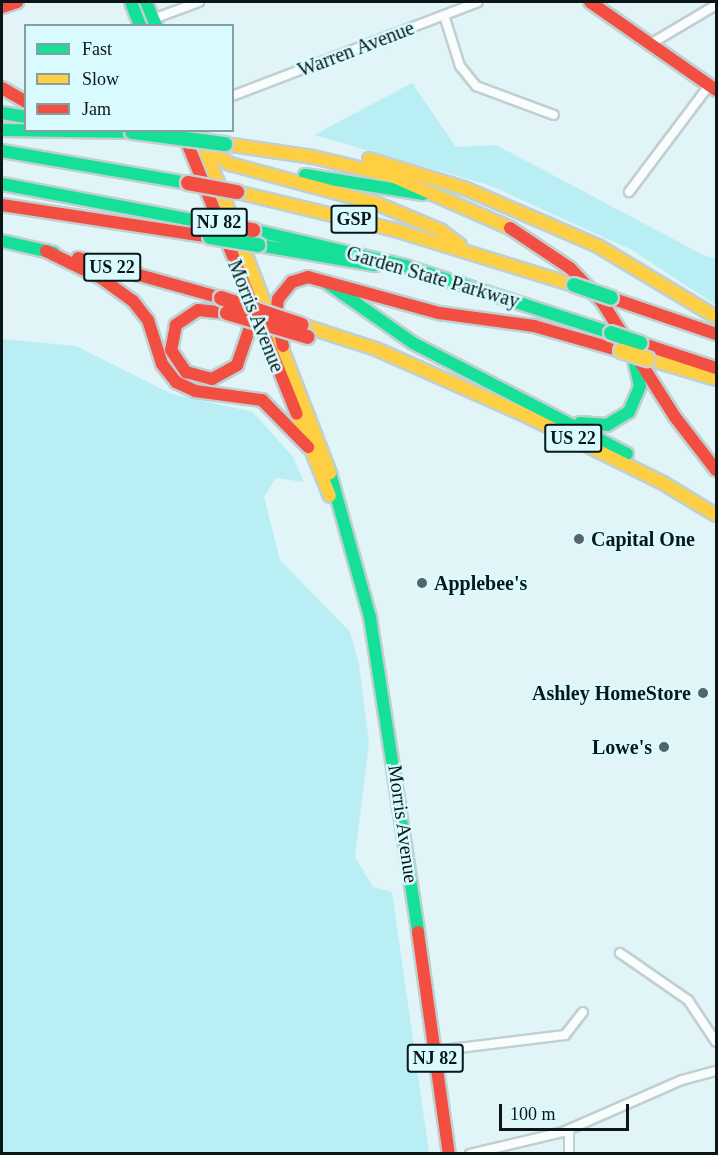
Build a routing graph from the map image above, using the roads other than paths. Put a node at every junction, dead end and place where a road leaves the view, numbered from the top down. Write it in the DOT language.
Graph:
graph roads {
  1 [pos="17,2"];
  2 [pos="131,2"];
  3 [pos="146,2"];
  4 [pos="199,2"];
  5 [pos="478,2"];
  6 [pos="590,2"];
  7 [pos="717,5"];
  8 [pos="2,8"];
  9 [pos="444,15"];
  10 [pos="150,23"];
  11 [pos="652,43"];
  12 [pos="713,87"];
  13 [pos="2,88"];
  14 [pos="234,95"];
  15 [pos="24,101"];
  16 [pos="2,112"];
  17 [pos="554,115"];
  18 [pos="24,117"];
  19 [pos="2,130"];
  20 [pos="24,130"];
  21 [pos="134,132"];
  22 [pos="183,132"];
  23 [pos="198,132"];
  24 [pos="199,132"];
  25 [pos="260,149"];
  26 [pos="2,151"];
  27 [pos="240,168"];
  28 [pos="2,184"];
  29 [pos="628,192"];
  30 [pos="2,205"];
  31 [pos="470,206"];
  32 [pos="2,241"];
  33 [pos="46,251"];
  34 [pos="470,251"];
  35 [pos="405,266"];
  36 [pos="318,278"];
  37 [pos="246,292"];
  38 [pos="611,315"];
  39 [pos="717,317"];
  40 [pos="305,331"];
  41 [pos="717,334"];
  42 [pos="283,346"];
  43 [pos="717,368"];
  44 [pos="717,380"];
  45 [pos="566,419"];
  46 [pos="308,447"];
  47 [pos="717,470"];
  48 [pos="663,483"];
  49 [pos="334,499"];
  50 [pos="717,515"];
  51 [pos="620,952"];
  52 [pos="583,1012"];
  53 [pos="717,1042"];
  54 [pos="434,1051"];
  55 [pos="717,1071"];
  56 [pos="569,1130"];
  57 [pos="449,1154"];
  58 [pos="470,1154"];
  59 [pos="569,1154"];
  1 -- 8 [label="main road"];
  2 -- 10 [label="main road"];
  3 -- 10 [label="main road"];
  4 -- 10 [label="street"];
  5 -- 9 [label="street, Warren Avenue"];
  6 -- 11 [label="main road"];
  7 -- 11 [label="street"];
  9 -- 14 [label="street, Warren Avenue"];
  9 -- 17 [label="street"];
  11 -- 12 [label="main road"];
  12 -- 29 [label="street"];
  13 -- 15 [label="main road"];
  16 -- 18 [label="main road"];
  19 -- 20 [label="main road"];
  21 -- 25 [label="main road, bridge"];
  22 -- 37 [label="main road, Morris Avenue / NJ 82"];
  23 -- 42 [label="main road, Morris Avenue / NJ 82"];
  24 -- 27 [label="main road"];
  25 -- 31 [label="main road"];
  25 -- 39 [label="main road"];
  26 -- 34 [label="main road, Garden State Parkway / GSP, bridge"];
  27 -- 31 [label="main road"];
  27 -- 34 [label="main road"];
  28 -- 35 [label="main road, Garden State Parkway / GSP, bridge"];
  30 -- 35 [label="main road, bridge"];
  31 -- 38 [label="main road"];
  32 -- 33 [label="main road, US 22"];
  33 -- 40 [label="main road, US 22, bridge"];
  33 -- 46 [label="main road"];
  34 -- 41 [label="main road, Garden State Parkway / GSP, bridge"];
  35 -- 43 [label="main road, Garden State Parkway / GSP, bridge"];
  36 -- 42 [label="main road"];
  36 -- 44 [label="main road, bridge"];
  36 -- 45 [label="main road"];
  37 -- 40 [label="main road, bridge"];
  37 -- 46 [label="main road, Morris Avenue / NJ 82"];
  38 -- 45 [label="main road"];
  38 -- 47 [label="main road"];
  40 -- 48 [label="main road, US 22"];
  42 -- 49 [label="main road, Morris Avenue / NJ 82"];
  45 -- 48 [label="main road"];
  46 -- 49 [label="main road, Morris Avenue / NJ 82"];
  48 -- 50 [label="main road, US 22"];
  49 -- 54 [label="main road, Morris Avenue / NJ 82"];
  51 -- 53 [label="street"];
  52 -- 54 [label="street"];
  54 -- 57 [label="main road, Morris Avenue / NJ 82"];
  55 -- 56 [label="street"];
  56 -- 58 [label="street"];
  56 -- 59 [label="street"];
}
